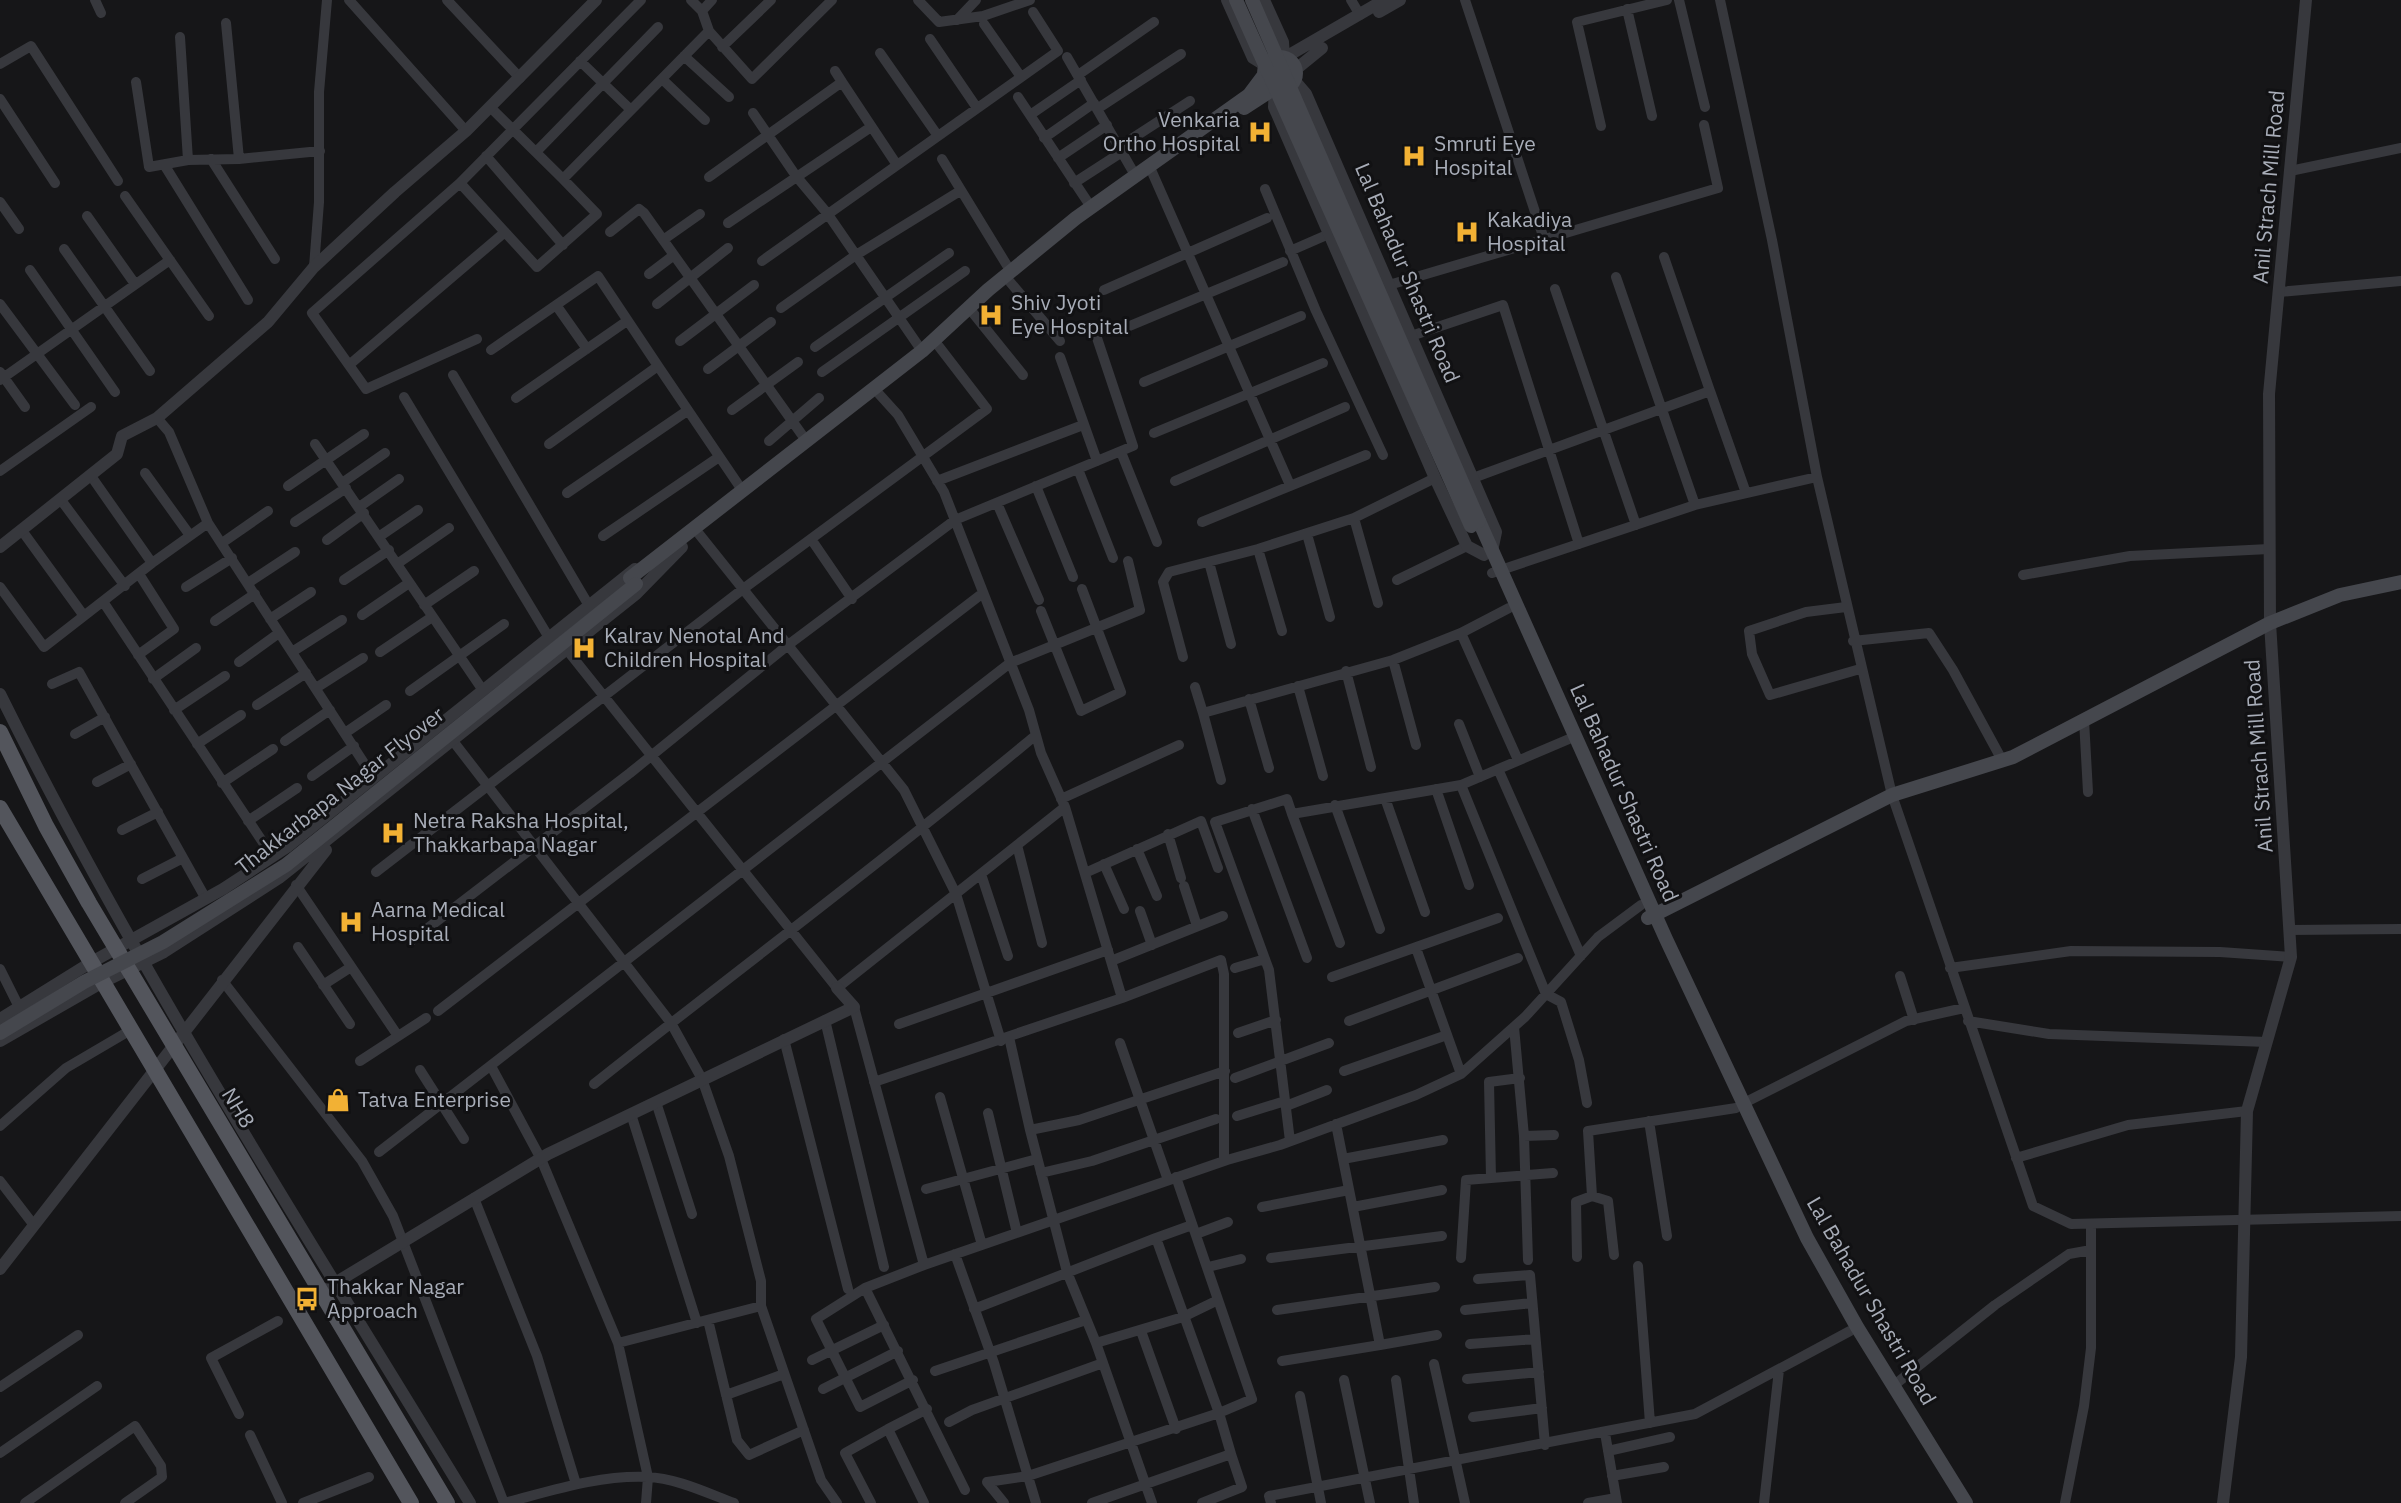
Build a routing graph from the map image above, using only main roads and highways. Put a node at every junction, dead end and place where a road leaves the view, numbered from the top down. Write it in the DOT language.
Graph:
graph roads {
  1 [pos="1236,0"];
  2 [pos="1252,0"];
  3 [pos="1265,71"];
  4 [pos="1275,88"];
  5 [pos="1010,277"];
  6 [pos="876,391"];
  7 [pos="1475,524"];
  8 [pos="680,544"];
  9 [pos="1497,572"];
  10 [pos="633,581"];
  11 [pos="2401,582"];
  12 [pos="0,732"];
  13 [pos="0,808"];
  14 [pos="1652,917"];
  15 [pos="0,1025"];
  16 [pos="0,1033"];
  17 [pos="1740,1106"];
  18 [pos="411,1503"];
  19 [pos="447,1503"];
  20 [pos="1956,1503"];
  21 [pos="1966,1503"];
  1 -- 7 [label="main road, bridge"];
  2 -- 7 [label="main road, bridge"];
  3 -- 4 [label="main road"];
  3 -- 4 [label="main road"];
  3 -- 5 [label="main road"];
  4 -- 5 [label="main road"];
  5 -- 6 [label="main road"];
  5 -- 6 [label="main road"];
  6 -- 8 [label="main road"];
  6 -- 8 [label="main road"];
  7 -- 9 [label="main road, Lal Bahadur Shastri Road"];
  8 -- 10 [label="main road, Thakkarbapa Nagar Flyover"];
  9 -- 14 [label="main road, Lal Bahadur Shastri Road"];
  9 -- 14 [label="main road"];
  10 -- 15 [label="main road, Thakkarbapa Nagar Flyover"];
  10 -- 16 [label="main road, Thakkarbapa Nagar Flyover, bridge"];
  11 -- 14 [label="main road"];
  12 -- 19 [label="main road, NH8"];
  13 -- 18 [label="main road"];
  14 -- 17 [label="main road, Lal Bahadur Shastri Road"];
  17 -- 20 [label="main road"];
  17 -- 21 [label="main road, Lal Bahadur Shastri Road"];
}
